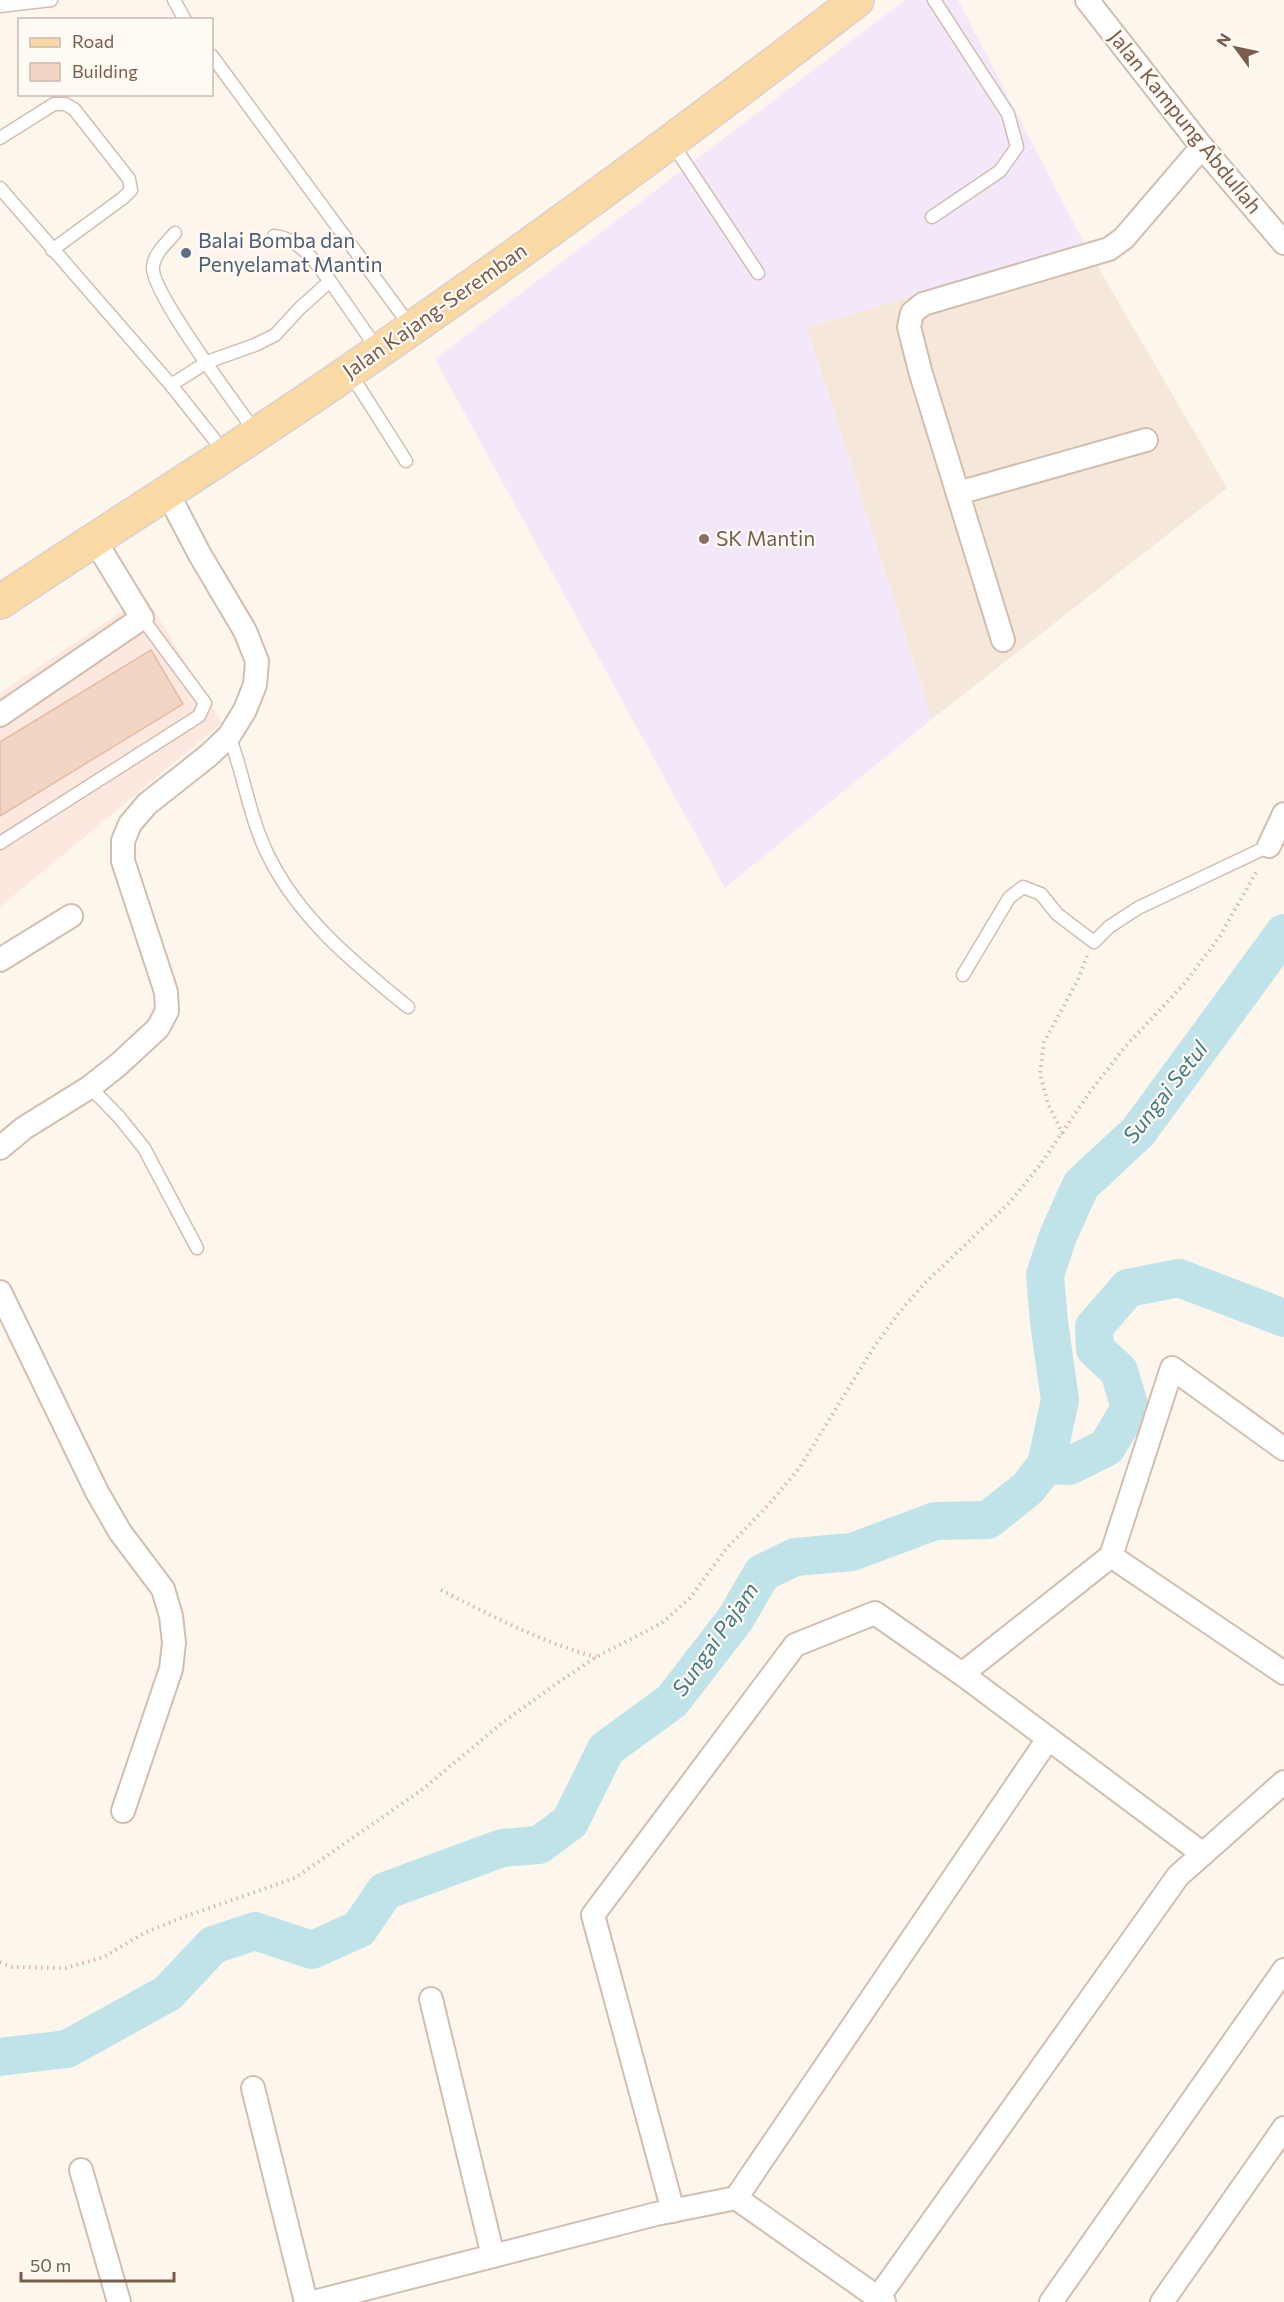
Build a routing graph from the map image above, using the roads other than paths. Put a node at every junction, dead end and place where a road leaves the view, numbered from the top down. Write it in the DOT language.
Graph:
graph roads {
  1 [pos="51,0"];
  2 [pos="174,0"];
  3 [pos="857,0"];
  4 [pos="934,0"];
  5 [pos="1087,0"];
  6 [pos="0,6"];
  7 [pos="184,18"];
  8 [pos="213,57"];
  9 [pos="0,138"];
  10 [pos="671,142"];
  11 [pos="1202,147"];
  12 [pos="0,188"];
  13 [pos="932,217"];
  14 [pos="175,233"];
  15 [pos="274,236"];
  16 [pos="1284,243"];
  17 [pos="52,249"];
  18 [pos="758,273"];
  19 [pos="330,281"];
  20 [pos="412,328"];
  21 [pos="379,351"];
  22 [pos="207,362"];
  23 [pos="349,372"];
  24 [pos="171,385"];
  25 [pos="257,434"];
  26 [pos="1146,440"];
  27 [pos="226,454"];
  28 [pos="406,461"];
  29 [pos="167,492"];
  30 [pos="958,493"];
  31 [pos="94,539"];
  32 [pos="0,602"];
  33 [pos="142,618"];
  34 [pos="1003,640"];
  35 [pos="0,715"];
  36 [pos="229,736"];
  37 [pos="1284,814"];
  38 [pos="0,843"];
  39 [pos="1269,846"];
  40 [pos="71,916"];
  41 [pos="0,960"];
  42 [pos="963,975"];
  43 [pos="408,1007"];
  44 [pos="90,1087"];
  45 [pos="0,1148"];
  46 [pos="197,1248"];
  47 [pos="0,1292"];
  48 [pos="1284,1449"];
  49 [pos="1111,1556"];
  50 [pos="1284,1673"];
  51 [pos="962,1674"];
  52 [pos="1048,1739"];
  53 [pos="1284,1782"];
  54 [pos="123,1811"];
  55 [pos="1203,1854"];
  56 [pos="1284,1970"];
  57 [pos="431,1999"];
  58 [pos="253,2088"];
  59 [pos="1284,2128"];
  60 [pos="81,2170"];
  61 [pos="736,2198"];
  62 [pos="673,2211"];
  63 [pos="493,2256"];
  64 [pos="879,2301"];
  65 [pos="119,2302"];
  66 [pos="306,2302"];
  67 [pos="314,2302"];
  68 [pos="1051,2302"];
  69 [pos="1162,2302"];
  1 -- 6 [label="lane"];
  2 -- 7 [label="lane"];
  3 -- 10 [label="main road, Jalan Kajang-Seremban"];
  4 -- 13 [label="lane"];
  5 -- 11 [label="street, Jalan Kampung Abdullah"];
  8 -- 20 [label="lane"];
  9 -- 17 [label="lane"];
  10 -- 18 [label="lane"];
  10 -- 20 [label="main road, Jalan Kajang-Seremban"];
  11 -- 16 [label="street, Jalan Kampung Abdullah"];
  11 -- 30 [label="street"];
  12 -- 17 [label="lane"];
  14 -- 22 [label="lane"];
  15 -- 19 [label="lane"];
  17 -- 24 [label="lane"];
  19 -- 21 [label="lane"];
  19 -- 22 [label="lane"];
  20 -- 21 [label="main road, Jalan Kajang-Seremban"];
  21 -- 23 [label="main road, Jalan Kajang-Seremban"];
  22 -- 24 [label="lane"];
  22 -- 25 [label="lane"];
  23 -- 25 [label="main road, Jalan Kajang-Seremban"];
  23 -- 28 [label="lane"];
  24 -- 27 [label="lane"];
  25 -- 27 [label="main road, Jalan Kajang-Seremban"];
  26 -- 30 [label="street"];
  27 -- 29 [label="main road, Jalan Kajang-Seremban"];
  29 -- 31 [label="main road, Jalan Kajang-Seremban"];
  29 -- 36 [label="street"];
  30 -- 34 [label="street"];
  31 -- 32 [label="main road, Jalan Kajang-Seremban"];
  31 -- 33 [label="street"];
  33 -- 35 [label="street"];
  33 -- 38 [label="lane"];
  36 -- 43 [label="lane"];
  36 -- 44 [label="street"];
  37 -- 39 [label="street"];
  39 -- 42 [label="lane"];
  40 -- 41 [label="street"];
  44 -- 45 [label="street"];
  44 -- 46 [label="lane"];
  47 -- 54 [label="street"];
  48 -- 49 [label="street"];
  49 -- 50 [label="street"];
  49 -- 51 [label="street"];
  51 -- 52 [label="street"];
  51 -- 62 [label="street"];
  52 -- 55 [label="street"];
  52 -- 61 [label="street"];
  53 -- 55 [label="street"];
  55 -- 64 [label="street"];
  56 -- 68 [label="street"];
  57 -- 63 [label="street"];
  58 -- 66 [label="street"];
  59 -- 69 [label="street"];
  60 -- 65 [label="street"];
  61 -- 62 [label="street"];
  61 -- 64 [label="street"];
  62 -- 63 [label="street"];
  63 -- 67 [label="street"];
}
